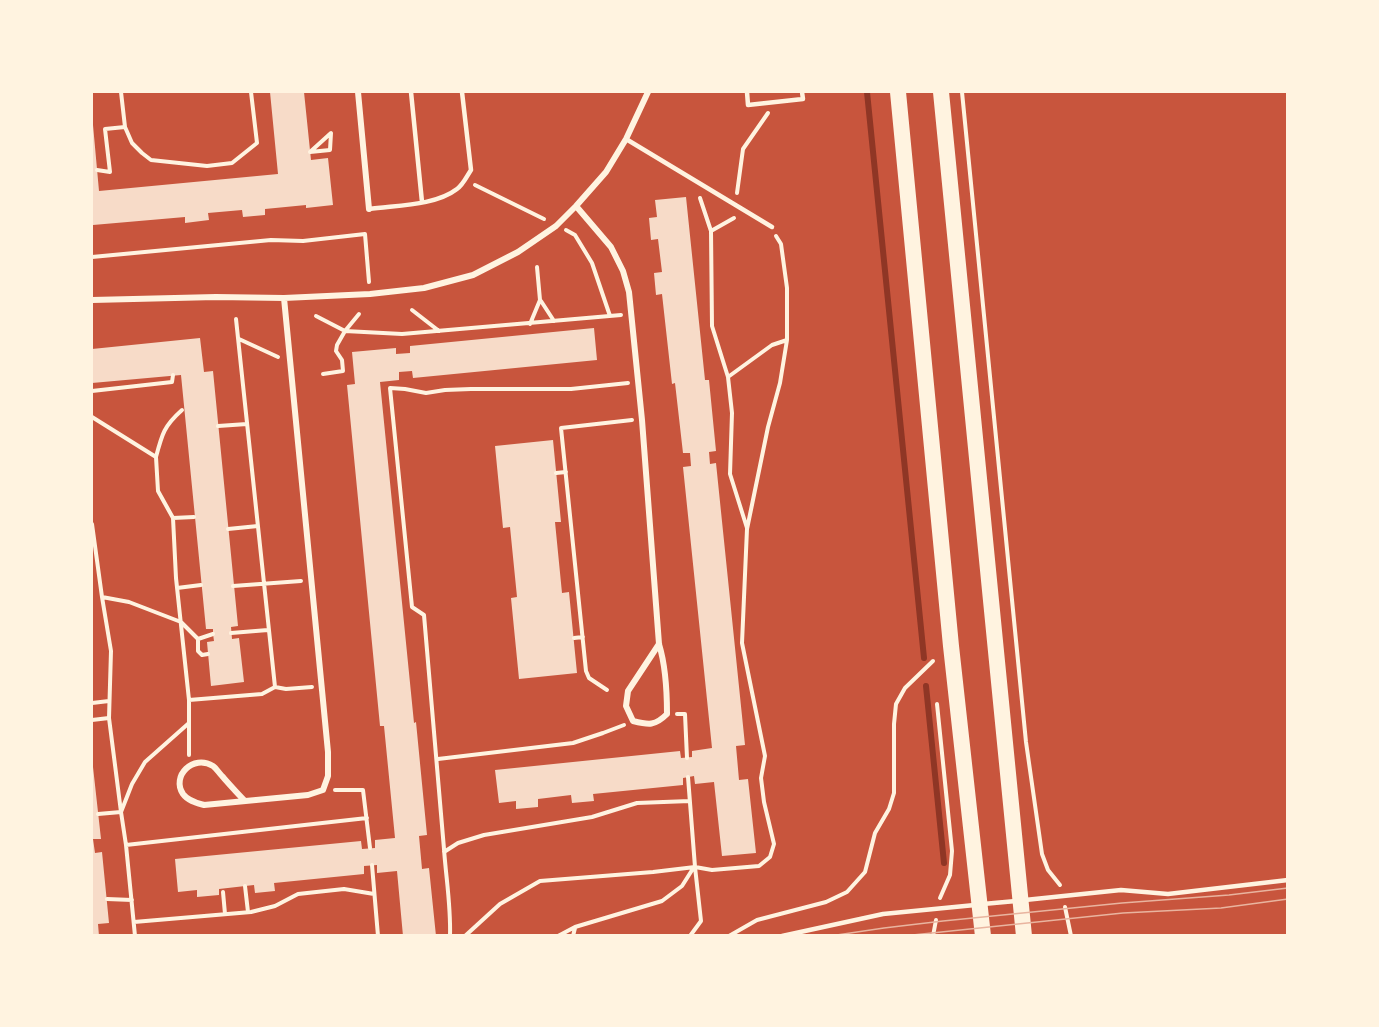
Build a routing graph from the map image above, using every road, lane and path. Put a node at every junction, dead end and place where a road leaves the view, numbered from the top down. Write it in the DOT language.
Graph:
graph roads {
  1 [pos="121,92"];
  2 [pos="251,92"];
  3 [pos="358,92"];
  4 [pos="411,92"];
  5 [pos="462,92"];
  6 [pos="648,92"];
  7 [pos="747,92"];
  8 [pos="802,92"];
  9 [pos="898,92"];
  10 [pos="941,92"];
  11 [pos="962,92"];
  12 [pos="776,103"];
  13 [pos="126,127"];
  14 [pos="331,133"];
  15 [pos="626,139"];
  16 [pos="97,170"];
  17 [pos="688,177"];
  18 [pos="466,178"];
  19 [pos="737,193"];
  20 [pos="422,202"];
  21 [pos="576,206"];
  22 [pos="369,208"];
  23 [pos="745,210"];
  24 [pos="556,226"];
  25 [pos="772,227"];
  26 [pos="711,231"];
  27 [pos="92,257"];
  28 [pos="537,267"];
  29 [pos="370,294"];
  30 [pos="284,298"];
  31 [pos="92,300"];
  32 [pos="540,300"];
  33 [pos="412,310"];
  34 [pos="359,314"];
  35 [pos="316,316"];
  36 [pos="236,319"];
  37 [pos="554,321"];
  38 [pos="530,324"];
  39 [pos="345,331"];
  40 [pos="439,331"];
  41 [pos="238,339"];
  42 [pos="787,340"];
  43 [pos="290,362"];
  44 [pos="322,374"];
  45 [pos="173,375"];
  46 [pos="728,376"];
  47 [pos="637,382"];
  48 [pos="92,391"];
  49 [pos="182,410"];
  50 [pos="92,417"];
  51 [pos="642,420"];
  52 [pos="247,424"];
  53 [pos="218,426"];
  54 [pos="156,457"];
  55 [pos="566,472"];
  56 [pos="556,473"];
  57 [pos="194,517"];
  58 [pos="173,518"];
  59 [pos="92,524"];
  60 [pos="258,526"];
  61 [pos="228,529"];
  62 [pos="747,529"];
  63 [pos="311,580"];
  64 [pos="263,584"];
  65 [pos="201,585"];
  66 [pos="233,586"];
  67 [pos="177,588"];
  68 [pos="102,597"];
  69 [pos="181,622"];
  70 [pos="268,630"];
  71 [pos="231,633"];
  72 [pos="213,634"];
  73 [pos="583,637"];
  74 [pos="574,638"];
  75 [pos="198,639"];
  76 [pos="659,644"];
  77 [pos="208,654"];
  78 [pos="934,673"];
  79 [pos="275,687"];
  80 [pos="321,687"];
  81 [pos="607,690"];
  82 [pos="937,696"];
  83 [pos="189,700"];
  84 [pos="109,701"];
  85 [pos="92,703"];
  86 [pos="667,714"];
  87 [pos="109,718"];
  88 [pos="92,720"];
  89 [pos="633,721"];
  90 [pos="189,723"];
  91 [pos="687,758"];
  92 [pos="438,759"];
  93 [pos="189,765"];
  94 [pos="688,777"];
  95 [pos="323,790"];
  96 [pos="245,801"];
  97 [pos="690,801"];
  98 [pos="121,812"];
  99 [pos="98,814"];
  100 [pos="367,818"];
  101 [pos="126,845"];
  102 [pos="370,848"];
  103 [pos="444,853"];
  104 [pos="372,865"];
  105 [pos="695,867"];
  106 [pos="1287,880"];
  107 [pos="245,886"];
  108 [pos="1061,886"];
  109 [pos="223,892"];
  110 [pos="374,894"];
  111 [pos="1063,898"];
  112 [pos="107,899"];
  113 [pos="132,900"];
  114 [pos="939,900"];
  115 [pos="248,912"];
  116 [pos="225,914"];
  117 [pos="936,918"];
  118 [pos="134,922"];
  119 [pos="576,927"];
  120 [pos="135,936"];
  121 [pos="378,936"];
  122 [pos="450,936"];
  123 [pos="465,936"];
  124 [pos="558,936"];
  125 [pos="573,936"];
  126 [pos="690,936"];
  127 [pos="729,936"];
  128 [pos="782,936"];
  129 [pos="933,936"];
  130 [pos="983,936"];
  131 [pos="1024,936"];
  132 [pos="1071,936"];
  1 -- 13 [label="path"];
  2 -- 13 [label="path"];
  3 -- 22 [label="street"];
  4 -- 20 [label="lane"];
  5 -- 18 [label="lane"];
  6 -- 15 [label="street"];
  7 -- 12 [label="lane"];
  8 -- 12 [label="lane"];
  9 -- 130 [label="highway"];
  10 -- 131 [label="highway"];
  11 -- 108 [label="path"];
  12 -- 19 [label="path"];
  13 -- 16 [label="path"];
  14 -- 14 [label="path"];
  15 -- 17 [label="lane"];
  15 -- 21 [label="street"];
  17 -- 23 [label="lane"];
  17 -- 26 [label="path"];
  18 -- 20 [label="lane"];
  18 -- 24 [label="path"];
  20 -- 22 [label="lane"];
  21 -- 24 [label="street"];
  21 -- 47 [label="street"];
  23 -- 25 [label="lane"];
  23 -- 26 [label="path"];
  24 -- 29 [label="street"];
  24 -- 37 [label="path"];
  25 -- 42 [label="path"];
  26 -- 46 [label="path"];
  27 -- 29 [label="path"];
  28 -- 32 [label="path"];
  29 -- 30 [label="street"];
  30 -- 31 [label="street"];
  30 -- 43 [label="street"];
  32 -- 37 [label="path"];
  32 -- 38 [label="path"];
  33 -- 40 [label="path"];
  34 -- 39 [label="path"];
  35 -- 39 [label="path"];
  36 -- 41 [label="path"];
  37 -- 38 [label="path"];
  38 -- 40 [label="path"];
  39 -- 40 [label="path"];
  39 -- 44 [label="path"];
  41 -- 43 [label="path"];
  41 -- 52 [label="path"];
  42 -- 46 [label="path"];
  42 -- 62 [label="path"];
  43 -- 63 [label="street"];
  45 -- 48 [label="path"];
  46 -- 62 [label="path"];
  47 -- 51 [label="street"];
  47 -- 92 [label="path"];
  49 -- 54 [label="path"];
  50 -- 54 [label="path"];
  51 -- 55 [label="path"];
  51 -- 76 [label="street"];
  52 -- 53 [label="path"];
  52 -- 60 [label="path"];
  54 -- 58 [label="path"];
  55 -- 56 [label="path"];
  55 -- 73 [label="path"];
  57 -- 58 [label="path"];
  58 -- 67 [label="path"];
  59 -- 68 [label="path"];
  60 -- 61 [label="path"];
  60 -- 64 [label="path"];
  62 -- 105 [label="path"];
  63 -- 64 [label="path"];
  63 -- 80 [label="street"];
  64 -- 66 [label="path"];
  64 -- 70 [label="path"];
  65 -- 67 [label="path"];
  67 -- 69 [label="path"];
  68 -- 69 [label="path"];
  68 -- 84 [label="path"];
  69 -- 75 [label="path"];
  69 -- 83 [label="path"];
  70 -- 71 [label="path"];
  70 -- 79 [label="path"];
  72 -- 75 [label="path"];
  73 -- 74 [label="path"];
  73 -- 81 [label="path"];
  75 -- 77 [label="path"];
  76 -- 86 [label="street"];
  76 -- 89 [label="street"];
  78 -- 127 [label="path"];
  79 -- 80 [label="path"];
  79 -- 83 [label="path"];
  80 -- 95 [label="street"];
  82 -- 114 [label="path"];
  83 -- 90 [label="path"];
  84 -- 85 [label="path"];
  84 -- 87 [label="path"];
  86 -- 89 [label="street"];
  86 -- 91 [label="path"];
  87 -- 88 [label="path"];
  87 -- 98 [label="path"];
  89 -- 92 [label="path"];
  90 -- 93 [label="path"];
  90 -- 98 [label="path"];
  92 -- 103 [label="path"];
  93 -- 96 [label="street"];
  93 -- 96 [label="street"];
  94 -- 97 [label="path"];
  95 -- 96 [label="street"];
  95 -- 100 [label="path"];
  97 -- 103 [label="path"];
  97 -- 105 [label="path"];
  98 -- 99 [label="path"];
  98 -- 101 [label="path"];
  100 -- 101 [label="path"];
  100 -- 102 [label="path"];
  101 -- 113 [label="path"];
  103 -- 122 [label="path"];
  104 -- 110 [label="path"];
  105 -- 119 [label="path"];
  105 -- 123 [label="path"];
  105 -- 126 [label="path"];
  106 -- 128 [label="lane"];
  107 -- 115 [label="path"];
  109 -- 116 [label="path"];
  110 -- 115 [label="path"];
  110 -- 121 [label="path"];
  111 -- 132 [label="path"];
  112 -- 113 [label="path"];
  113 -- 118 [label="path"];
  115 -- 116 [label="path"];
  116 -- 118 [label="path"];
  117 -- 129 [label="path"];
  118 -- 120 [label="path"];
  119 -- 124 [label="path"];
  119 -- 125 [label="path"];
}
